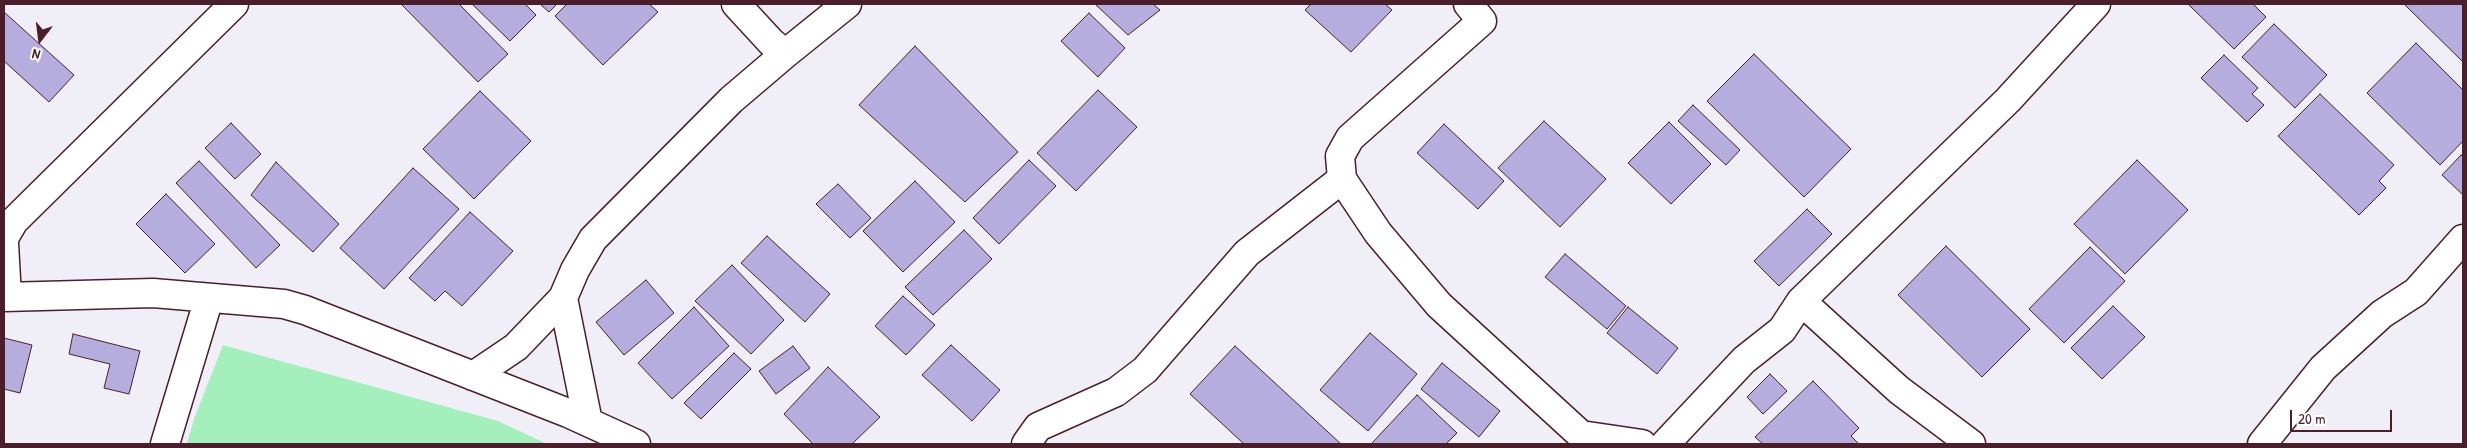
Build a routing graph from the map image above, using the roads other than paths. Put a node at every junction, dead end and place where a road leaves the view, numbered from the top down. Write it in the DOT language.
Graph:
graph roads {
  1 [pos="736,4"];
  2 [pos="847,4"];
  3 [pos="2096,4"];
  4 [pos="232,5"];
  5 [pos="1473,5"];
  6 [pos="785,54"];
  7 [pos="1342,179"];
  8 [pos="4,238"];
  9 [pos="2463,239"];
  10 [pos="4,243"];
  11 [pos="5,297"];
  12 [pos="209,298"];
  13 [pos="563,298"];
  14 [pos="1801,301"];
  15 [pos="473,376"];
  16 [pos="588,422"];
  17 [pos="1583,439"];
  18 [pos="165,444"];
  19 [pos="636,444"];
  20 [pos="1026,444"];
  21 [pos="1642,444"];
  22 [pos="1665,444"];
  23 [pos="1971,444"];
  24 [pos="2262,444"];
  1 -- 6 [label="street"];
  2 -- 6 [label="street"];
  3 -- 14 [label="street"];
  4 -- 8 [label="street"];
  5 -- 7 [label="street"];
  6 -- 13 [label="street"];
  7 -- 17 [label="street"];
  7 -- 20 [label="street"];
  9 -- 24 [label="street"];
  10 -- 11 [label="street"];
  11 -- 12 [label="street"];
  12 -- 15 [label="street"];
  12 -- 18 [label="street"];
  13 -- 15 [label="street"];
  13 -- 16 [label="street"];
  14 -- 22 [label="street"];
  14 -- 23 [label="street"];
  15 -- 16 [label="street"];
  16 -- 19 [label="street"];
  17 -- 21 [label="street"];
}
